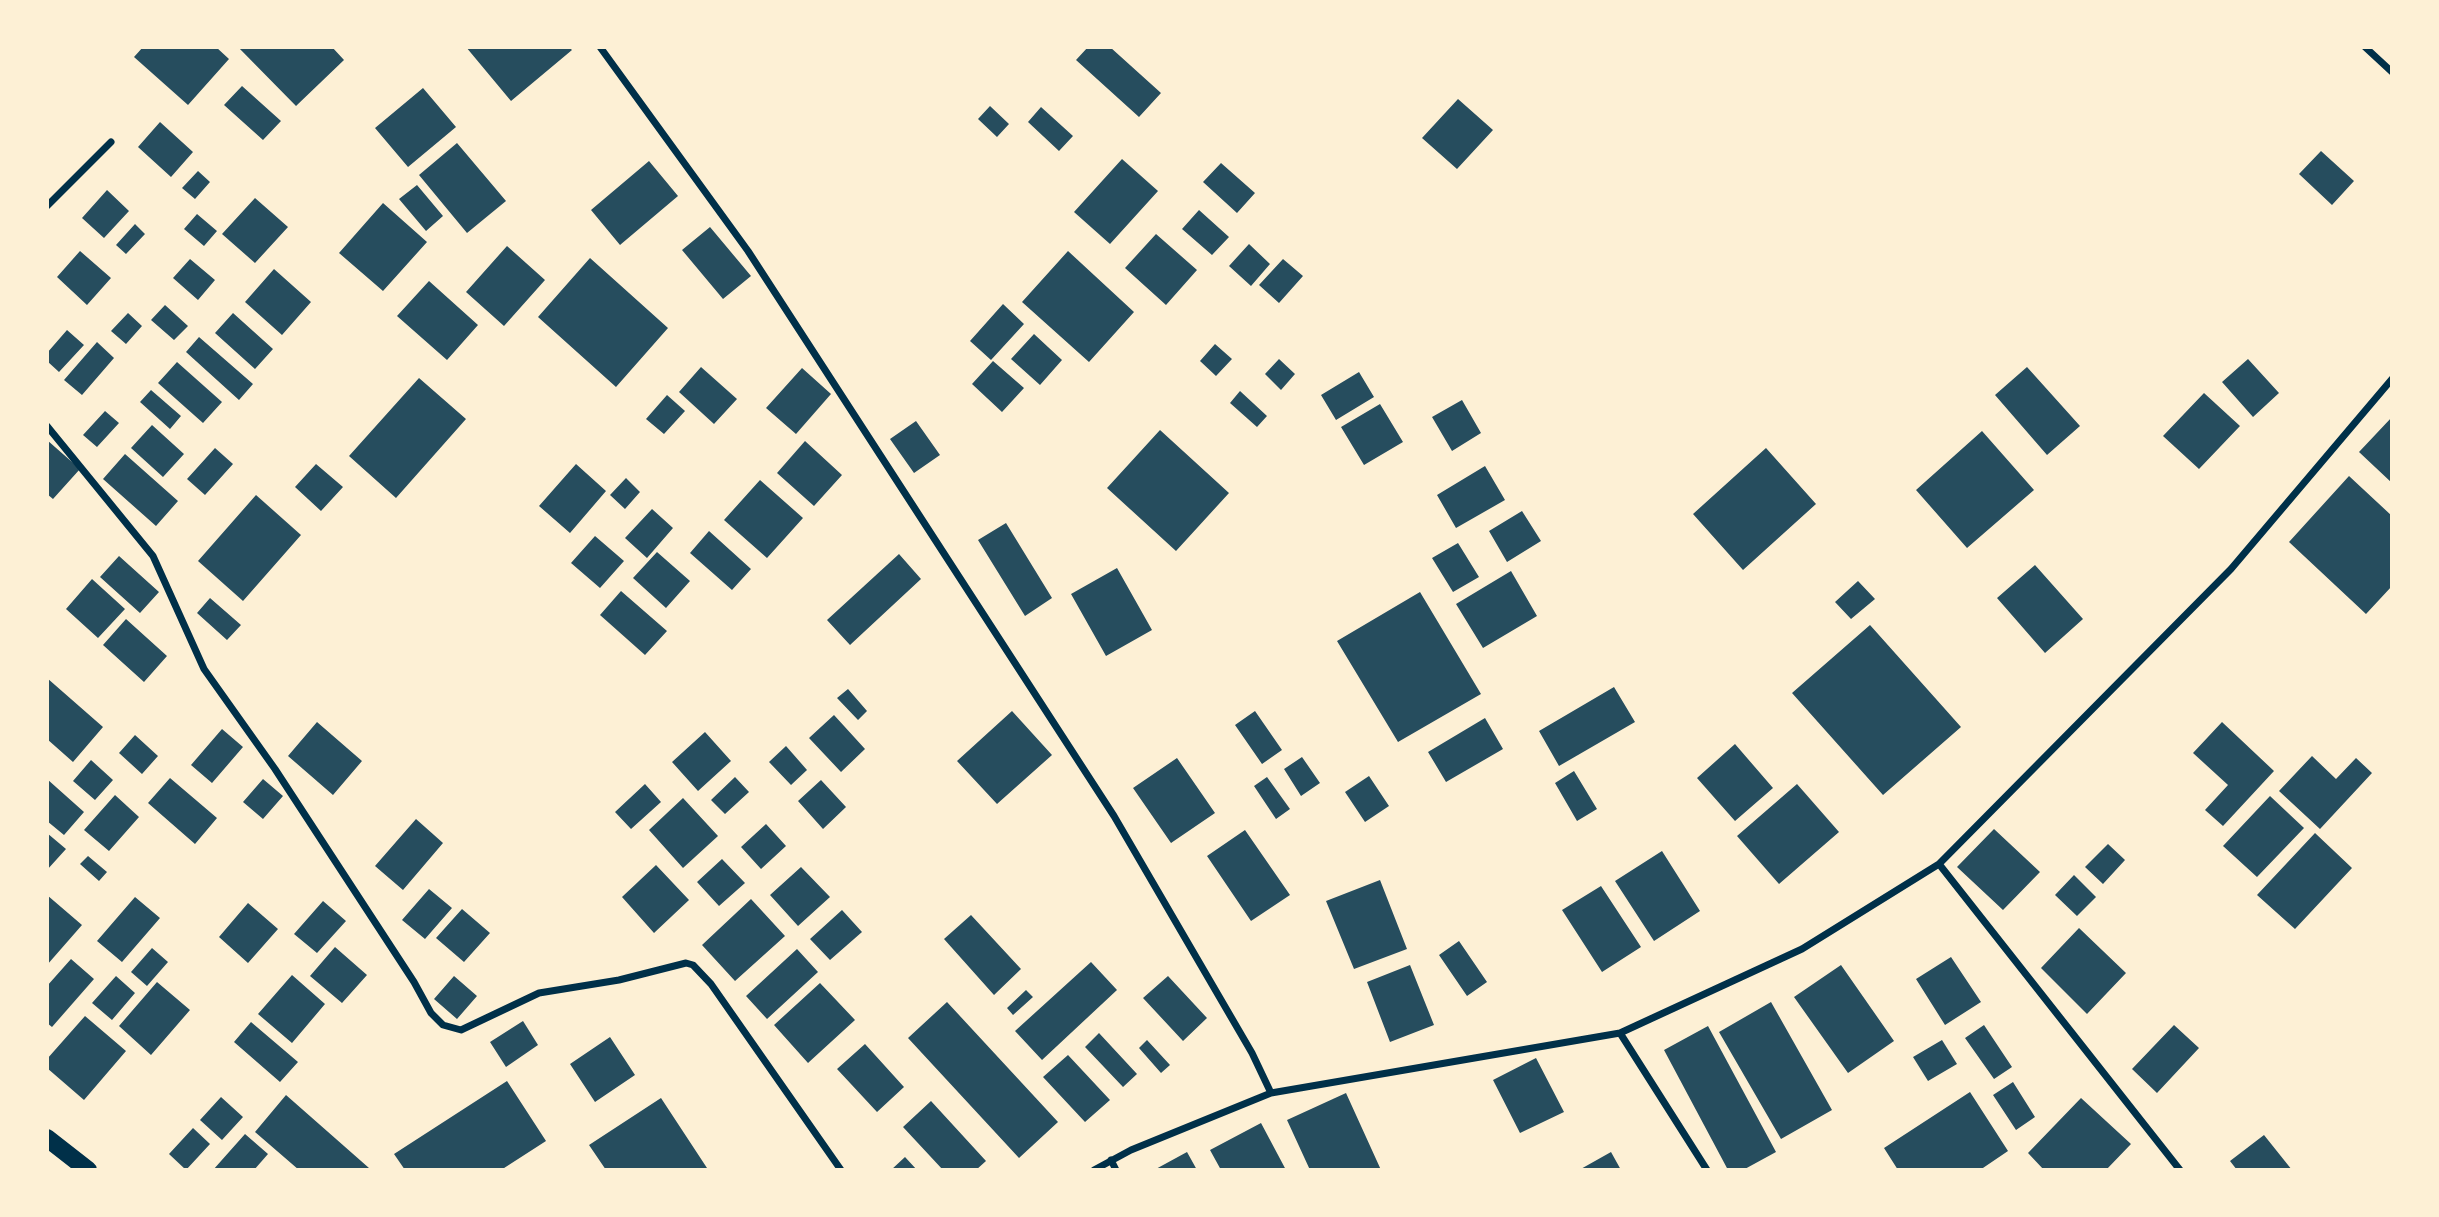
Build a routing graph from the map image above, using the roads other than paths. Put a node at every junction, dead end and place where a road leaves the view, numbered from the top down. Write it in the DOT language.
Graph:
graph roads {
  1 [pos="600,47"];
  2 [pos="2365,47"];
  3 [pos="2392,72"];
  4 [pos="111,142"];
  5 [pos="47,206"];
  6 [pos="2392,379"];
  7 [pos="47,426"];
  8 [pos="1939,864"];
  9 [pos="1620,1033"];
  10 [pos="1271,1093"];
  11 [pos="47,1138"];
  12 [pos="1111,1160"];
  13 [pos="88,1170"];
  14 [pos="841,1170"];
  15 [pos="1094,1170"];
  16 [pos="1116,1170"];
  17 [pos="1707,1170"];
  18 [pos="2180,1170"];
  1 -- 10 [label="street"];
  2 -- 3 [label="street"];
  4 -- 5 [label="street"];
  6 -- 8 [label="street"];
  7 -- 14 [label="street"];
  8 -- 9 [label="street"];
  8 -- 18 [label="street"];
  9 -- 10 [label="street"];
  9 -- 17 [label="street"];
  10 -- 12 [label="street"];
  11 -- 13 [label="main road"];
  12 -- 15 [label="street"];
  12 -- 16 [label="street"];
}
